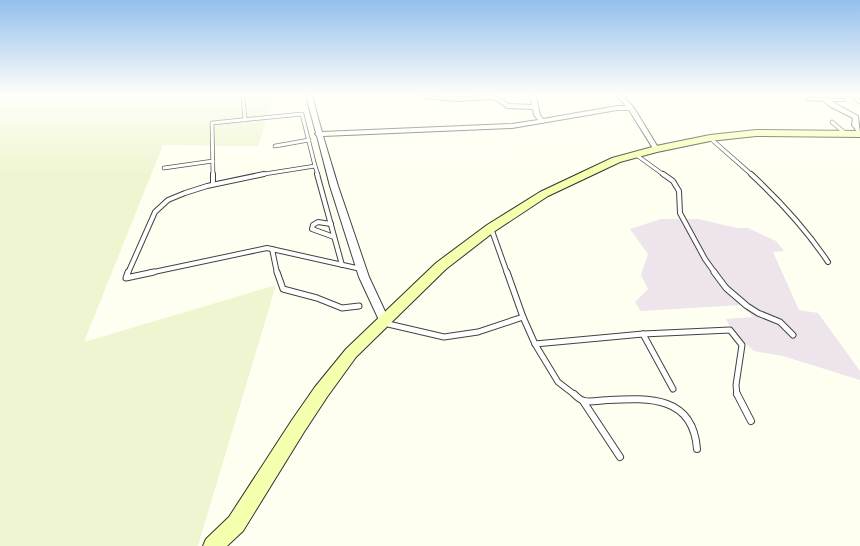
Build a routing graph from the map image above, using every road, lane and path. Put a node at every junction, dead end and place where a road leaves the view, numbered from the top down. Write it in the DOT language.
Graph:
graph roads {
  1 [pos="229,121"];
  2 [pos="304,121"];
  3 [pos="315,121"];
  4 [pos="534,121"];
  5 [pos="639,121"];
  6 [pos="856,121"];
  7 [pos="832,122"];
  8 [pos="860,133"];
  9 [pos="318,134"];
  10 [pos="846,134"];
  11 [pos="710,138"];
  12 [pos="309,140"];
  13 [pos="275,146"];
  14 [pos="656,149"];
  15 [pos="635,154"];
  16 [pos="213,161"];
  17 [pos="315,166"];
  18 [pos="164,168"];
  19 [pos="213,184"];
  20 [pos="331,224"];
  21 [pos="491,228"];
  22 [pos="334,236"];
  23 [pos="272,249"];
  24 [pos="828,262"];
  25 [pos="342,265"];
  26 [pos="361,269"];
  27 [pos="359,306"];
  28 [pos="523,318"];
  29 [pos="384,320"];
  30 [pos="644,334"];
  31 [pos="793,335"];
  32 [pos="535,344"];
  33 [pos="673,389"];
  34 [pos="583,401"];
  35 [pos="751,421"];
  36 [pos="697,449"];
  37 [pos="620,457"];
  38 [pos="213,546"];
  1 -- 16 [label="lane"];
  2 -- 12 [label="lane"];
  3 -- 9 [label="street"];
  4 -- 9 [label="street"];
  5 -- 14 [label="street"];
  6 -- 8 [label="street"];
  7 -- 10 [label="lane"];
  8 -- 10 [label="main road"];
  9 -- 26 [label="street"];
  10 -- 11 [label="main road"];
  11 -- 14 [label="main road"];
  11 -- 24 [label="lane"];
  12 -- 13 [label="lane"];
  12 -- 17 [label="lane"];
  14 -- 15 [label="main road"];
  15 -- 21 [label="main road"];
  15 -- 31 [label="lane"];
  16 -- 18 [label="lane"];
  16 -- 19 [label="lane"];
  17 -- 19 [label="lane"];
  17 -- 20 [label="lane"];
  19 -- 23 [label="lane"];
  20 -- 22 [label="lane"];
  20 -- 22 [label="lane"];
  21 -- 28 [label="lane"];
  21 -- 29 [label="main road"];
  22 -- 25 [label="lane"];
  23 -- 25 [label="lane"];
  23 -- 27 [label="lane"];
  25 -- 26 [label="lane"];
  26 -- 29 [label="street"];
  28 -- 29 [label="lane"];
  28 -- 32 [label="lane"];
  29 -- 38 [label="main road"];
  30 -- 32 [label="lane"];
  30 -- 33 [label="lane"];
  30 -- 35 [label="lane"];
  32 -- 34 [label="lane"];
  34 -- 36 [label="lane"];
  34 -- 37 [label="lane"];
}
